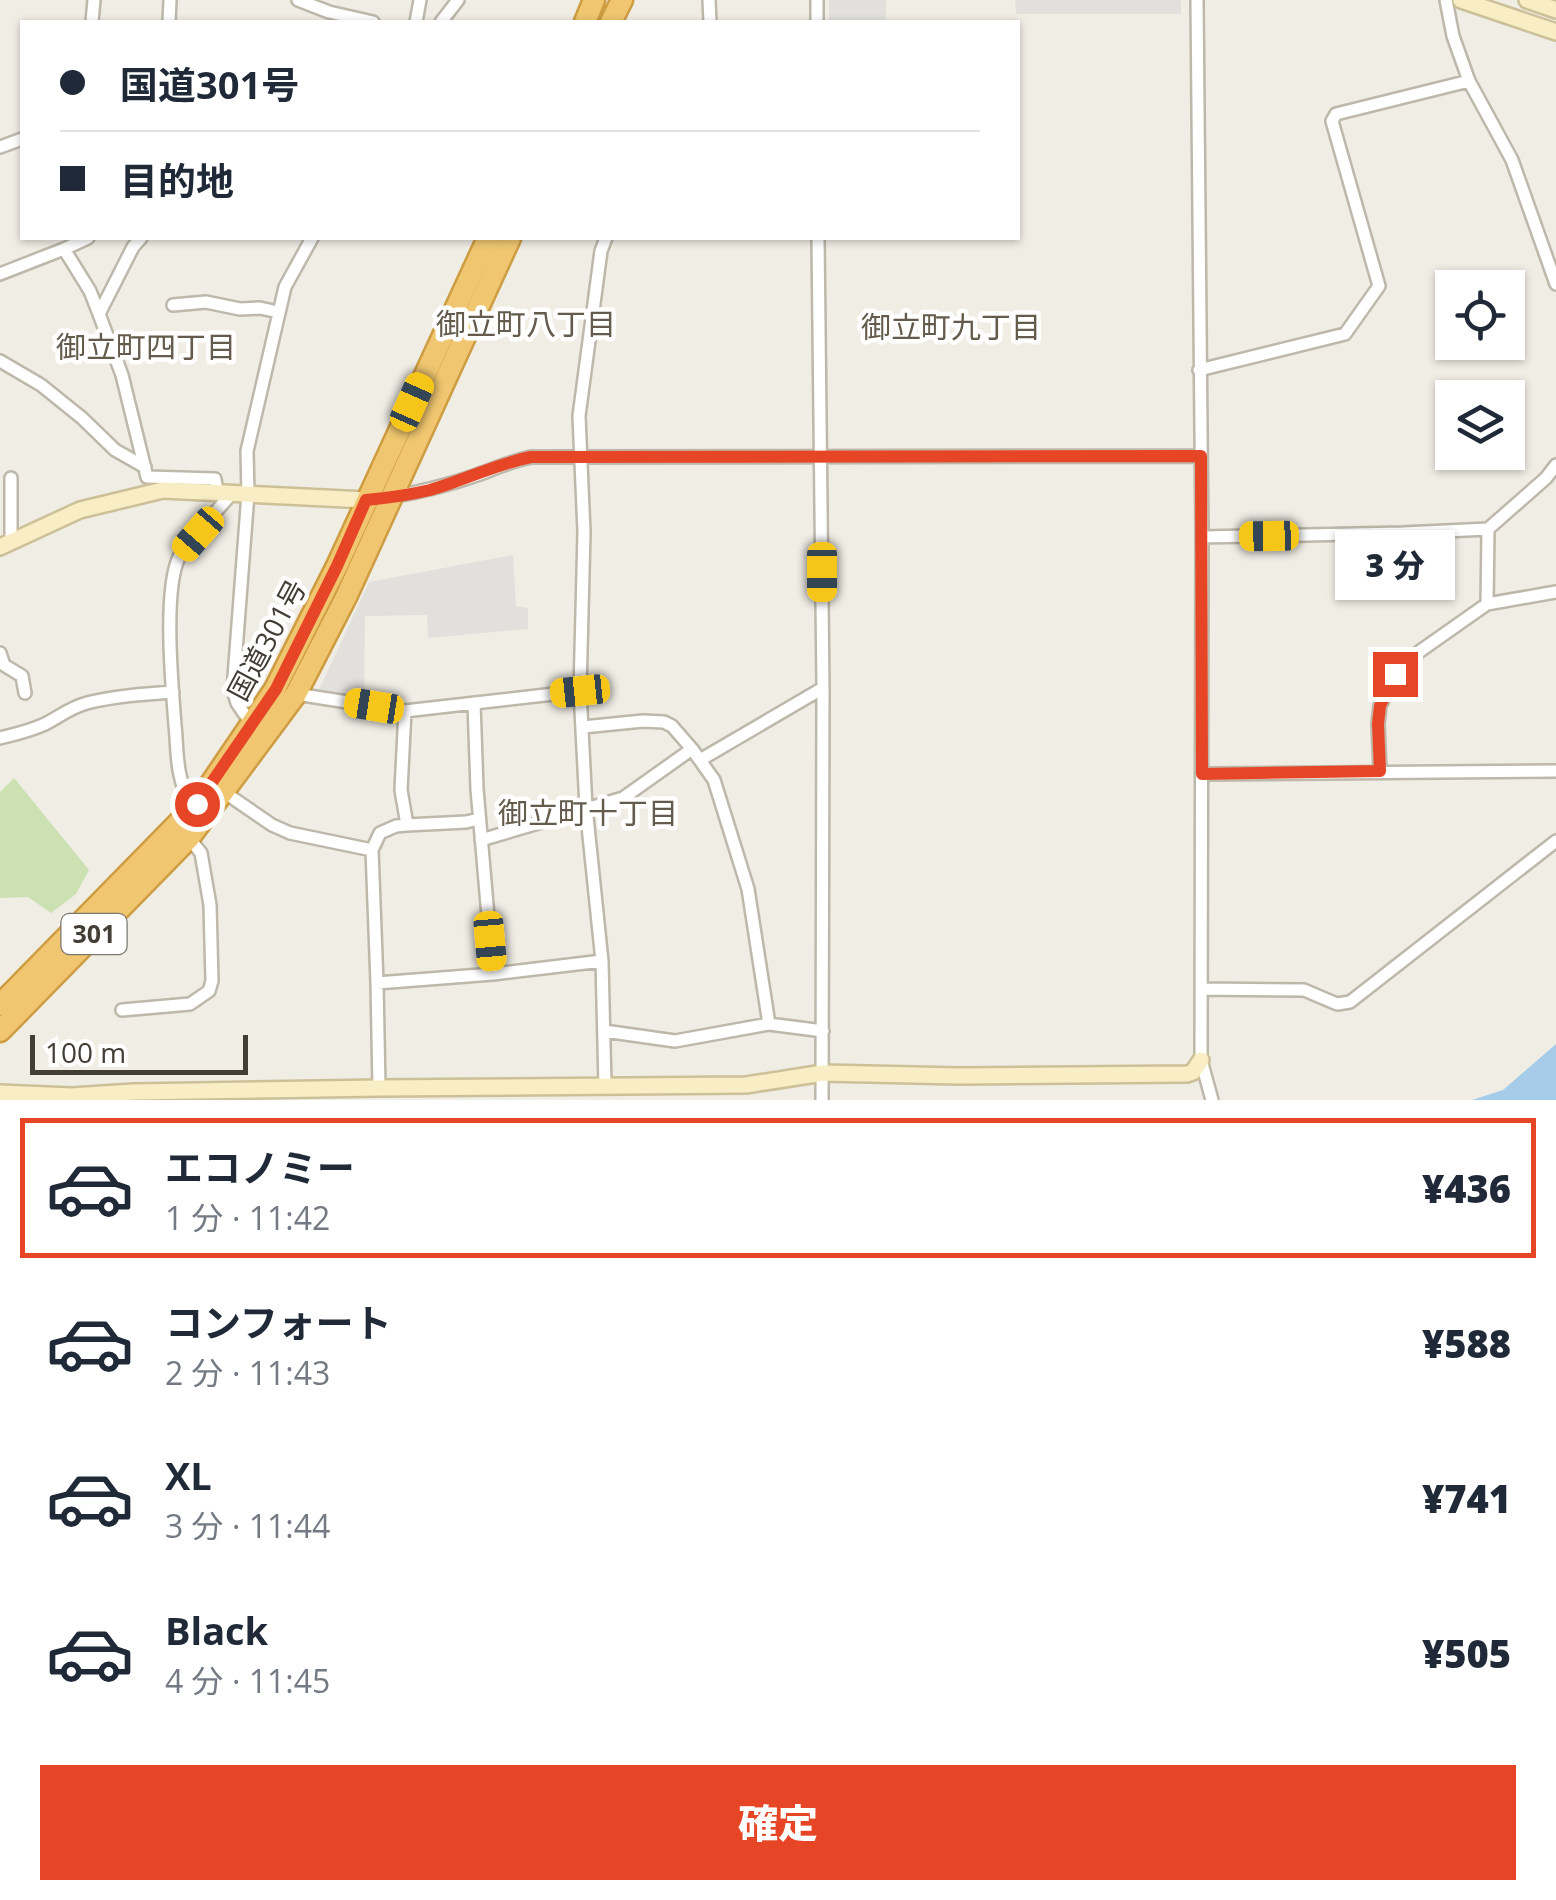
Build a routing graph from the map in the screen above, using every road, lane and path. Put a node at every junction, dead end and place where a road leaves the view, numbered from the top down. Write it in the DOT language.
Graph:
graph roads {
  1 [pos="298,0"];
  2 [pos="458,0"];
  3 [pos="1198,0"];
  4 [pos="1446,0"];
  5 [pos="1461,0"];
  6 [pos="1527,0"];
  7 [pos="1556,10"];
  8 [pos="327,17"];
  9 [pos="355,20"];
  10 [pos="443,20"];
  11 [pos="1556,32"];
  12 [pos="1468,81"];
  13 [pos="84,240"];
  14 [pos="139,240"];
  15 [pos="311,240"];
  16 [pos="487,240"];
  17 [pos="509,240"];
  18 [pos="605,240"];
  19 [pos="818,240"];
  20 [pos="64,249"];
  21 [pos="0,274"];
  22 [pos="1556,284"];
  23 [pos="173,305"];
  24 [pos="278,312"];
  25 [pos="99,314"];
  26 [pos="0,361"];
  27 [pos="1200,370"];
  28 [pos="820,455"];
  29 [pos="1201,456"];
  30 [pos="581,457"];
  31 [pos="1556,465"];
  32 [pos="145,467"];
  33 [pos="10,478"];
  34 [pos="233,493"];
  35 [pos="390,498"];
  36 [pos="366,500"];
  37 [pos="1488,529"];
  38 [pos="1202,537"];
  39 [pos="6,545"];
  40 [pos="1556,592"];
  41 [pos="1487,604"];
  42 [pos="0,653"];
  43 [pos="822,688"];
  44 [pos="580,691"];
  45 [pos="173,692"];
  46 [pos="25,693"];
  47 [pos="296,694"];
  48 [pos="474,703"];
  49 [pos="405,711"];
  50 [pos="252,725"];
  51 [pos="583,727"];
  52 [pos="0,738"];
  53 [pos="696,755"];
  54 [pos="1380,771"];
  55 [pos="1556,771"];
  56 [pos="1202,774"];
  57 [pos="224,792"];
  58 [pos="197,804"];
  59 [pos="586,807"];
  60 [pos="479,819"];
  61 [pos="406,826"];
  62 [pos="188,838"];
  63 [pos="481,840"];
  64 [pos="1556,841"];
  65 [pos="372,850"];
  66 [pos="602,962"];
  67 [pos="492,974"];
  68 [pos="377,983"];
  69 [pos="1202,988"];
  70 [pos="0,1006"];
  71 [pos="122,1010"];
  72 [pos="769,1024"];
  73 [pos="0,1031"];
  74 [pos="604,1031"];
  75 [pos="822,1031"];
  76 [pos="1201,1060"];
  77 [pos="822,1073"];
  78 [pos="604,1086"];
  79 [pos="379,1088"];
  80 [pos="0,1092"];
  81 [pos="240,1095"];
  82 [pos="822,1100"];
  83 [pos="1212,1100"];
  1 -- 8 [label="street"];
  2 -- 10 [label="street"];
  3 -- 27 [label="street"];
  4 -- 12 [label="street"];
  5 -- 11 [label="street"];
  6 -- 7 [label="street"];
  8 -- 9 [label="street"];
  12 -- 22 [label="street"];
  12 -- 27 [label="street"];
  13 -- 20 [label="street"];
  14 -- 25 [label="street"];
  15 -- 24 [label="street"];
  16 -- 36 [label="highway, 国道301号 / 301"];
  17 -- 35 [label="highway, 国道301号 / 301"];
  18 -- 30 [label="street"];
  19 -- 28 [label="street"];
  20 -- 21 [label="street"];
  20 -- 25 [label="street"];
  23 -- 24 [label="street"];
  24 -- 34 [label="street"];
  25 -- 32 [label="street"];
  26 -- 32 [label="street"];
  27 -- 29 [label="street"];
  28 -- 29 [label="street"];
  28 -- 30 [label="street"];
  28 -- 43 [label="street"];
  29 -- 38 [label="street"];
  30 -- 35 [label="street"];
  30 -- 44 [label="street"];
  31 -- 37 [label="street"];
  32 -- 34 [label="street"];
  33 -- 39 [label="street"];
  34 -- 36 [label="street"];
  34 -- 39 [label="street"];
  34 -- 45 [label="street"];
  34 -- 50 [label="street"];
  35 -- 36 [label="street"];
  35 -- 47 [label="highway, 国道301号 / 301"];
  36 -- 50 [label="highway, 国道301号 / 301"];
  37 -- 38 [label="street"];
  37 -- 41 [label="street"];
  38 -- 56 [label="street"];
  40 -- 41 [label="street"];
  41 -- 54 [label="street"];
  42 -- 46 [label="street"];
  43 -- 53 [label="street"];
  43 -- 75 [label="street"];
  44 -- 48 [label="street"];
  44 -- 51 [label="street"];
  45 -- 52 [label="street"];
  45 -- 58 [label="street"];
  47 -- 49 [label="street"];
  47 -- 57 [label="highway, 国道301号 / 301"];
  48 -- 49 [label="street"];
  48 -- 60 [label="street"];
  49 -- 61 [label="street"];
  50 -- 58 [label="highway, 国道301号 / 301"];
  51 -- 53 [label="street"];
  51 -- 59 [label="street"];
  53 -- 59 [label="street"];
  53 -- 72 [label="street"];
  54 -- 55 [label="street"];
  54 -- 56 [label="street"];
  56 -- 69 [label="street"];
  57 -- 62 [label="highway, 国道301号 / 301"];
  57 -- 65 [label="street"];
  58 -- 70 [label="highway, 国道301号 / 301"];
  59 -- 63 [label="street"];
  59 -- 66 [label="street"];
  60 -- 61 [label="street"];
  60 -- 63 [label="street"];
  61 -- 65 [label="street"];
  62 -- 71 [label="street"];
  62 -- 73 [label="highway, 国道301号 / 301"];
  63 -- 67 [label="street"];
  64 -- 69 [label="street"];
  65 -- 68 [label="street"];
  66 -- 67 [label="street"];
  66 -- 74 [label="street"];
  67 -- 68 [label="street"];
  68 -- 79 [label="street"];
  69 -- 76 [label="street"];
  72 -- 74 [label="street"];
  72 -- 75 [label="street"];
  74 -- 78 [label="street"];
  75 -- 77 [label="street"];
  76 -- 77 [label="street"];
  76 -- 83 [label="street"];
  77 -- 78 [label="street"];
  77 -- 82 [label="street"];
  78 -- 79 [label="street"];
  79 -- 81 [label="street"];
  80 -- 81 [label="street"];
}
